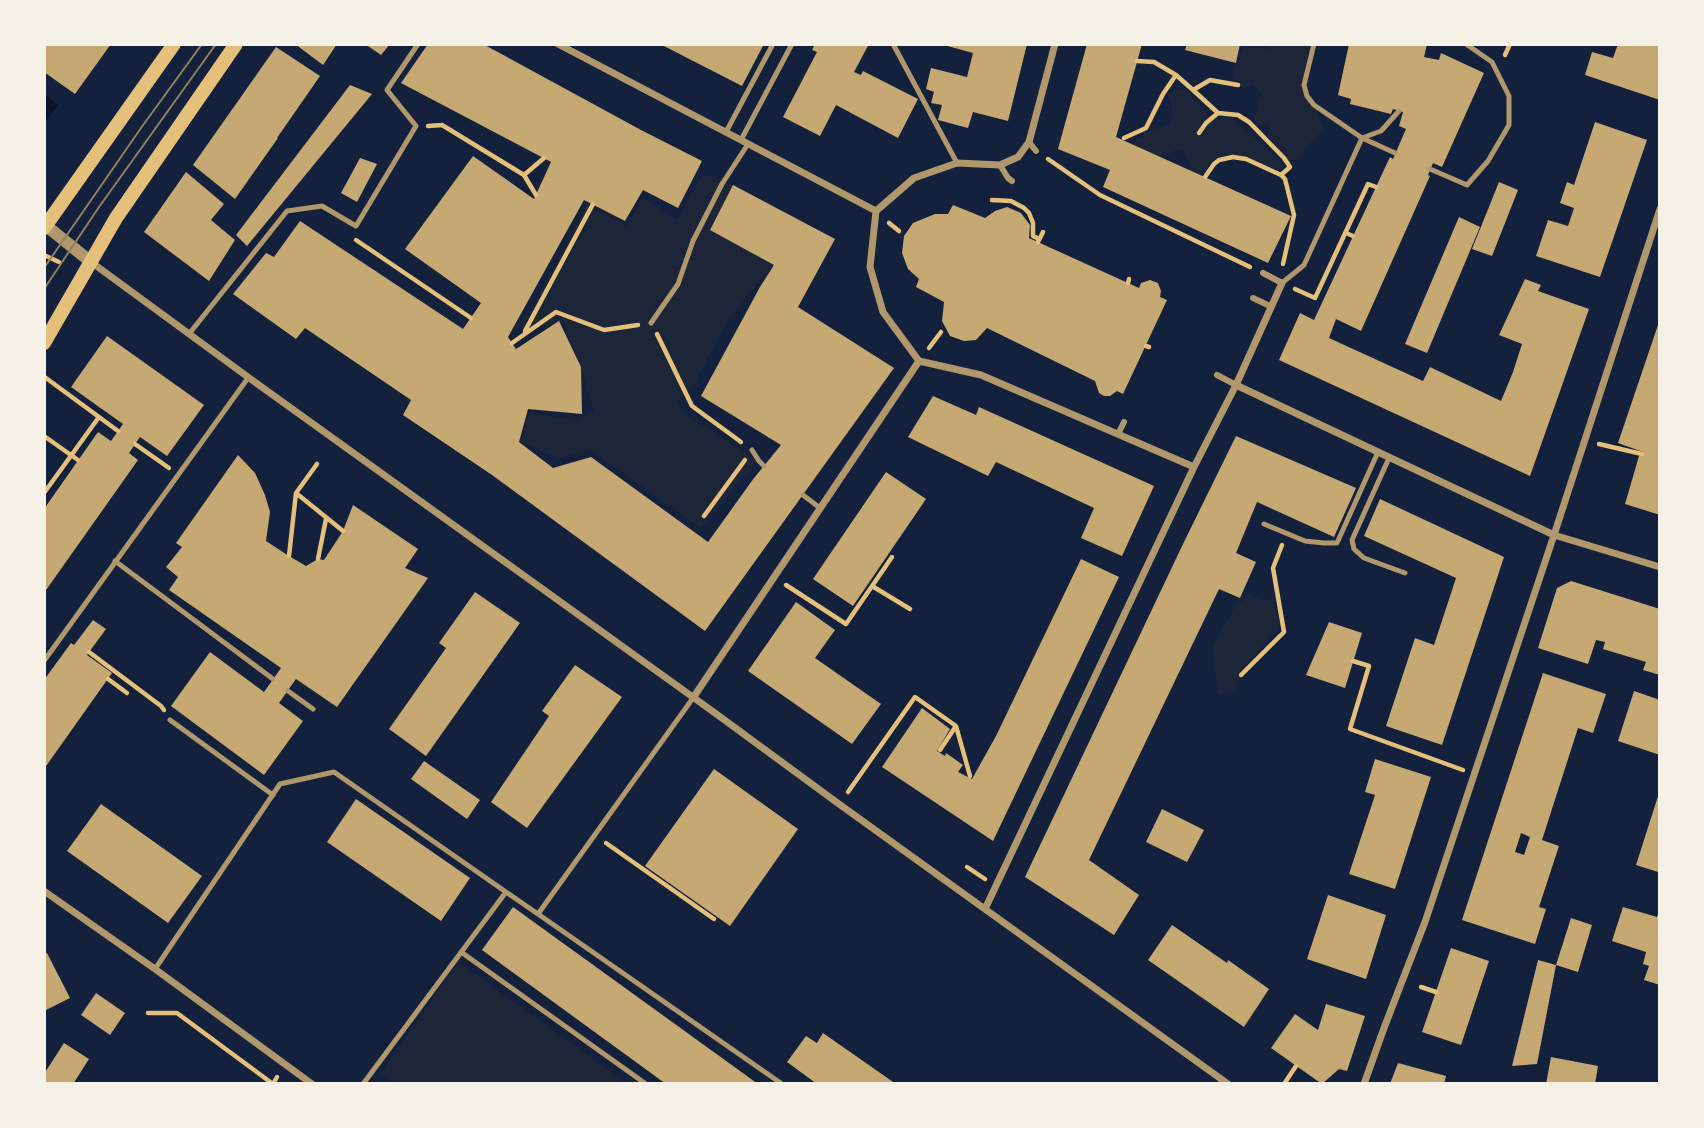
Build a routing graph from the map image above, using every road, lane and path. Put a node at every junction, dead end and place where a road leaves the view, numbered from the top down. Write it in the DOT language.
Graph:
graph roads {
  1 [pos="174,44"];
  2 [pos="236,44"];
  3 [pos="418,44"];
  4 [pos="558,44"];
  5 [pos="773,44"];
  6 [pos="792,44"];
  7 [pos="893,44"];
  8 [pos="1055,44"];
  9 [pos="1314,44"];
  10 [pos="1466,44"];
  11 [pos="1137,61"];
  12 [pos="1176,75"];
  13 [pos="1238,85"];
  14 [pos="1193,90"];
  15 [pos="1399,111"];
  16 [pos="1218,113"];
  17 [pos="416,126"];
  18 [pos="726,132"];
  19 [pos="1199,133"];
  20 [pos="1124,138"];
  21 [pos="1362,138"];
  22 [pos="744,142"];
  23 [pos="1029,142"];
  24 [pos="1036,151"];
  25 [pos="1395,153"];
  26 [pos="544,158"];
  27 [pos="957,163"];
  28 [pos="999,165"];
  29 [pos="1430,169"];
  30 [pos="524,175"];
  31 [pos="1281,175"];
  32 [pos="1205,177"];
  33 [pos="1012,181"];
  34 [pos="1376,187"];
  35 [pos="536,195"];
  36 [pos="992,200"];
  37 [pos="593,204"];
  38 [pos="1660,209"];
  39 [pos="876,211"];
  40 [pos="44,226"];
  41 [pos="356,226"];
  42 [pos="1043,232"];
  43 [pos="1346,233"];
  44 [pos="1353,236"];
  45 [pos="91,262"];
  46 [pos="1282,269"];
  47 [pos="1264,273"];
  48 [pos="1282,283"];
  49 [pos="1302,292"];
  50 [pos="1252,298"];
  51 [pos="1270,306"];
  52 [pos="471,318"];
  53 [pos="652,323"];
  54 [pos="188,334"];
  55 [pos="523,335"];
  56 [pos="44,343"];
  57 [pos="512,343"];
  58 [pos="919,361"];
  59 [pos="1217,375"];
  60 [pos="248,377"];
  61 [pos="46,378"];
  62 [pos="1236,385"];
  63 [pos="99,417"];
  64 [pos="1124,422"];
  65 [pos="118,431"];
  66 [pos="1118,434"];
  67 [pos="44,436"];
  68 [pos="1585,441"];
  69 [pos="135,444"];
  70 [pos="752,450"];
  71 [pos="1378,452"];
  72 [pos="1642,454"];
  73 [pos="71,456"];
  74 [pos="1389,458"];
  75 [pos="78,460"];
  76 [pos="317,464"];
  77 [pos="764,466"];
  78 [pos="1194,467"];
  79 [pos="178,475"];
  80 [pos="44,493"];
  81 [pos="296,493"];
  82 [pos="803,495"];
  83 [pos="820,508"];
  84 [pos="704,516"];
  85 [pos="326,518"];
  86 [pos="1264,524"];
  87 [pos="343,531"];
  88 [pos="1286,533"];
  89 [pos="1554,535"];
  90 [pos="289,556"];
  91 [pos="892,557"];
  92 [pos="318,559"];
  93 [pos="116,561"];
  94 [pos="1660,567"];
  95 [pos="1405,573"];
  96 [pos="774,577"];
  97 [pos="872,586"];
  98 [pos="910,610"];
  99 [pos="89,652"];
  100 [pos="44,661"];
  101 [pos="1353,661"];
  102 [pos="1241,675"];
  103 [pos="108,679"];
  104 [pos="273,679"];
  105 [pos="288,691"];
  106 [pos="127,693"];
  107 [pos="693,698"];
  108 [pos="313,709"];
  109 [pos="170,720"];
  110 [pos="956,726"];
  111 [pos="940,750"];
  112 [pos="1474,774"];
  113 [pos="970,776"];
  114 [pos="273,795"];
  115 [pos="839,804"];
  116 [pos="595,835"];
  117 [pos="44,891"];
  118 [pos="506,892"];
  119 [pos="985,909"];
  120 [pos="538,914"];
  121 [pos="714,919"];
  122 [pos="461,952"];
  123 [pos="155,969"];
  124 [pos="1421,987"];
  125 [pos="1436,992"];
  126 [pos="148,1013"];
  127 [pos="1296,1066"];
  128 [pos="272,1084"];
  129 [pos="312,1084"];
  130 [pos="363,1084"];
  131 [pos="646,1084"];
  132 [pos="782,1084"];
  133 [pos="1228,1084"];
  134 [pos="1284,1084"];
  135 [pos="1364,1084"];
  1 -- 40 [label="main road"];
  2 -- 45 [label="main road"];
  3 -- 17 [label="lane"];
  4 -- 18 [label="street"];
  5 -- 18 [label="lane"];
  6 -- 22 [label="lane"];
  7 -- 27 [label="lane"];
  8 -- 23 [label="street"];
  9 -- 21 [label="lane"];
  10 -- 29 [label="lane"];
  11 -- 12 [label="path"];
  12 -- 14 [label="path"];
  12 -- 20 [label="path"];
  13 -- 14 [label="path"];
  14 -- 16 [label="path"];
  15 -- 21 [label="lane"];
  16 -- 19 [label="path"];
  16 -- 31 [label="path"];
  17 -- 30 [label="path"];
  17 -- 41 [label="lane"];
  18 -- 22 [label="street"];
  21 -- 25 [label="lane"];
  21 -- 48 [label="lane"];
  22 -- 39 [label="street"];
  22 -- 53 [label="lane"];
  23 -- 24 [label="street"];
  23 -- 28 [label="street"];
  24 -- 47 [label="path"];
  26 -- 30 [label="path"];
  27 -- 28 [label="street"];
  27 -- 39 [label="street"];
  28 -- 33 [label="street"];
  30 -- 35 [label="path"];
  31 -- 32 [label="path"];
  31 -- 46 [label="path"];
  34 -- 43 [label="path"];
  36 -- 42 [label="path"];
  37 -- 55 [label="path"];
  38 -- 68 [label="street"];
  39 -- 58 [label="street"];
  40 -- 45 [label="street"];
  41 -- 52 [label="path"];
  41 -- 54 [label="lane"];
  43 -- 44 [label="path"];
  43 -- 49 [label="path"];
  45 -- 54 [label="street"];
  45 -- 56 [label="main road"];
  47 -- 48 [label="street"];
  48 -- 51 [label="street"];
  50 -- 51 [label="street"];
  51 -- 62 [label="street"];
  53 -- 55 [label="path"];
  53 -- 70 [label="path"];
  54 -- 60 [label="street"];
  55 -- 57 [label="path"];
  58 -- 66 [label="street"];
  58 -- 83 [label="street"];
  59 -- 62 [label="street"];
  60 -- 79 [label="lane"];
  60 -- 107 [label="street"];
  61 -- 63 [label="path"];
  62 -- 71 [label="street"];
  62 -- 78 [label="street"];
  63 -- 65 [label="path"];
  63 -- 73 [label="path"];
  64 -- 66 [label="street"];
  66 -- 78 [label="street"];
  67 -- 73 [label="path"];
  68 -- 72 [label="path"];
  68 -- 89 [label="street"];
  69 -- 79 [label="path"];
  70 -- 77 [label="lane"];
  70 -- 84 [label="path"];
  71 -- 74 [label="street"];
  71 -- 88 [label="lane"];
  73 -- 75 [label="path"];
  73 -- 80 [label="path"];
  74 -- 89 [label="street"];
  74 -- 95 [label="lane"];
  76 -- 81 [label="path"];
  78 -- 119 [label="street"];
  79 -- 93 [label="lane"];
  81 -- 85 [label="path"];
  81 -- 90 [label="path"];
  82 -- 83 [label="lane"];
  83 -- 96 [label="street"];
  85 -- 87 [label="path"];
  85 -- 92 [label="path"];
  86 -- 88 [label="lane"];
  88 -- 102 [label="path"];
  89 -- 94 [label="street"];
  89 -- 112 [label="street"];
  91 -- 97 [label="path"];
  93 -- 100 [label="lane"];
  93 -- 104 [label="lane"];
  96 -- 97 [label="path"];
  96 -- 107 [label="street"];
  97 -- 98 [label="path"];
  99 -- 109 [label="path"];
  101 -- 112 [label="path"];
  103 -- 106 [label="path"];
  105 -- 108 [label="lane"];
  107 -- 115 [label="street"];
  107 -- 116 [label="lane"];
  109 -- 114 [label="lane"];
  110 -- 111 [label="path"];
  110 -- 113 [label="path"];
  110 -- 115 [label="path"];
  112 -- 135 [label="street"];
  114 -- 118 [label="lane"];
  114 -- 123 [label="lane"];
  115 -- 119 [label="street"];
  116 -- 120 [label="lane"];
  116 -- 121 [label="path"];
  117 -- 123 [label="street"];
  118 -- 120 [label="lane"];
  118 -- 122 [label="lane"];
  119 -- 133 [label="street"];
  120 -- 132 [label="lane"];
  122 -- 130 [label="lane"];
  122 -- 131 [label="lane"];
  123 -- 129 [label="street"];
  124 -- 125 [label="path"];
  126 -- 128 [label="path"];
  127 -- 134 [label="path"];
}
